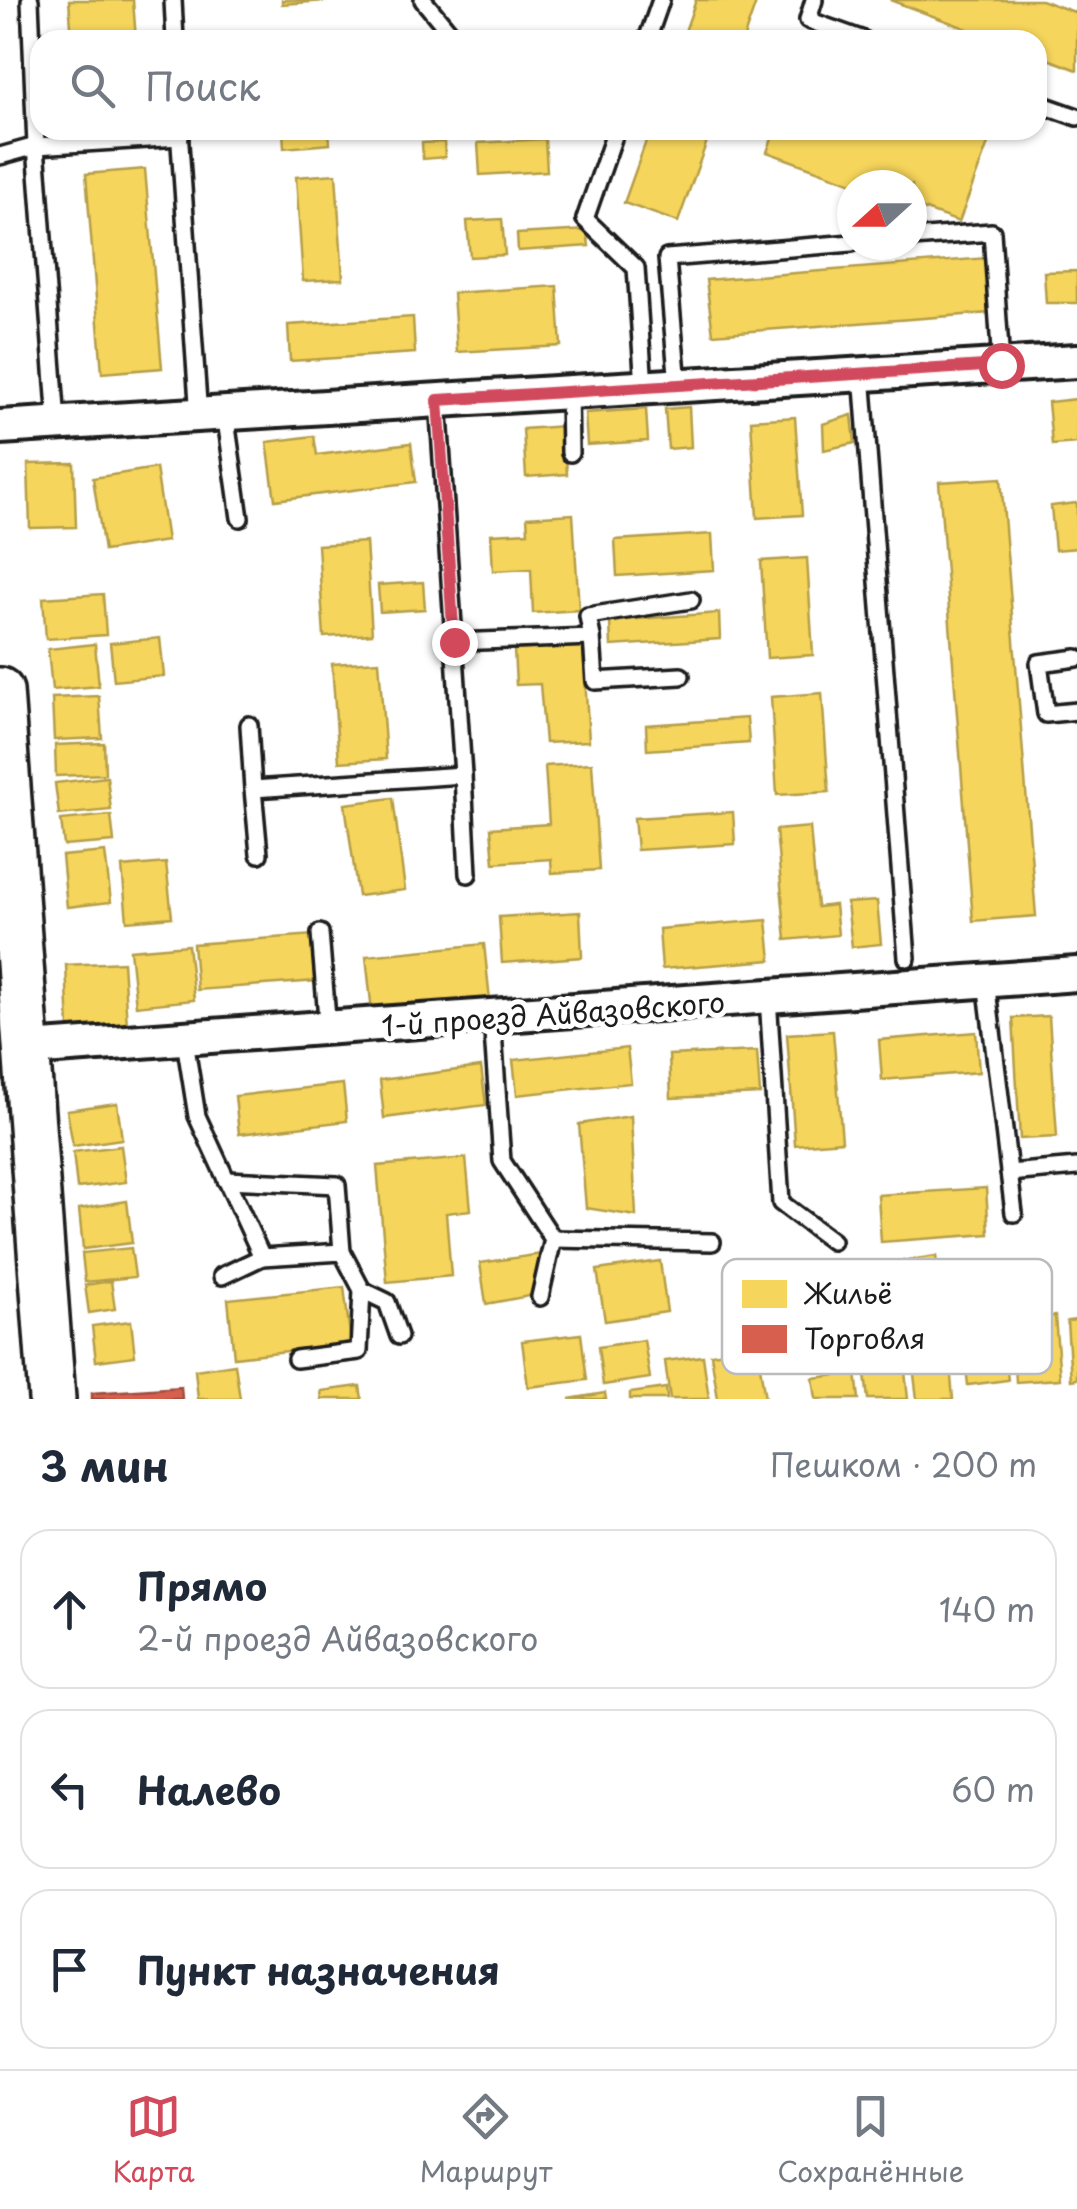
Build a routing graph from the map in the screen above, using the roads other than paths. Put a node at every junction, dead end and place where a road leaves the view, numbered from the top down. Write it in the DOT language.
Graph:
graph roads {
  1 [pos="30,0"];
  2 [pos="173,0"];
  3 [pos="423,0"];
  4 [pos="661,0"];
  5 [pos="814,0"];
  6 [pos="31,30"];
  7 [pos="174,30"];
  8 [pos="448,30"];
  9 [pos="650,30"];
  10 [pos="836,30"];
  11 [pos="1047,106"];
  12 [pos="1077,117"];
  13 [pos="36,140"];
  14 [pos="108,140"];
  15 [pos="181,140"];
  16 [pos="613,140"];
  17 [pos="36,146"];
  18 [pos="0,156"];
  19 [pos="927,237"];
  20 [pos="837,244"];
  21 [pos="1077,361"];
  22 [pos="1001,365"];
  23 [pos="862,374"];
  24 [pos="678,385"];
  25 [pos="644,387"];
  26 [pos="568,392"];
  27 [pos="438,400"];
  28 [pos="212,415"];
  29 [pos="57,424"];
  30 [pos="0,428"];
  31 [pos="570,454"];
  32 [pos="240,518"];
  33 [pos="691,600"];
  34 [pos="592,637"];
  35 [pos="454,642"];
  36 [pos="1077,658"];
  37 [pos="681,676"];
  38 [pos="0,691"];
  39 [pos="1077,711"];
  40 [pos="249,726"];
  41 [pos="463,775"];
  42 [pos="253,789"];
  43 [pos="259,854"];
  44 [pos="468,874"];
  45 [pos="9,929"];
  46 [pos="320,933"];
  47 [pos="907,958"];
  48 [pos="1077,974"];
  49 [pos="986,981"];
  50 [pos="768,997"];
  51 [pos="492,1018"];
  52 [pos="328,1030"];
  53 [pos="185,1040"];
  54 [pos="29,1050"];
  55 [pos="1077,1167"];
  56 [pos="1009,1173"];
  57 [pos="226,1180"];
  58 [pos="1014,1213"];
  59 [pos="553,1239"];
  60 [pos="832,1240"];
  61 [pos="712,1242"];
  62 [pos="342,1252"];
  63 [pos="262,1256"];
  64 [pos="222,1276"];
  65 [pos="362,1290"];
  66 [pos="540,1297"];
  67 [pos="400,1336"];
  68 [pos="296,1360"];
  69 [pos="52,1399"];
  1 -- 6 [label="lane"];
  2 -- 7 [label="lane"];
  3 -- 8 [label="lane"];
  4 -- 9 [label="lane"];
  5 -- 10 [label="lane"];
  11 -- 12 [label="lane"];
  13 -- 17 [label="lane"];
  14 -- 17 [label="lane"];
  15 -- 28 [label="lane"];
  16 -- 25 [label="lane"];
  17 -- 18 [label="lane"];
  17 -- 29 [label="lane"];
  19 -- 22 [label="lane"];
  20 -- 24 [label="lane"];
  21 -- 22 [label="street"];
  22 -- 23 [label="street"];
  23 -- 24 [label="street"];
  23 -- 47 [label="lane"];
  24 -- 25 [label="street"];
  25 -- 26 [label="street"];
  26 -- 27 [label="street"];
  26 -- 31 [label="lane"];
  27 -- 28 [label="street"];
  27 -- 35 [label="lane"];
  28 -- 29 [label="street"];
  28 -- 32 [label="lane"];
  29 -- 30 [label="street"];
  33 -- 34 [label="lane"];
  34 -- 35 [label="lane"];
  34 -- 37 [label="lane"];
  35 -- 41 [label="lane"];
  36 -- 39 [label="lane"];
  38 -- 45 [label="street"];
  40 -- 42 [label="lane"];
  41 -- 42 [label="lane"];
  41 -- 44 [label="lane"];
  42 -- 43 [label="lane"];
  45 -- 54 [label="street"];
  46 -- 52 [label="lane"];
  48 -- 49 [label="street, 1-й проезд Айвазовского"];
  49 -- 50 [label="street, 1-й проезд Айвазовского"];
  49 -- 56 [label="lane"];
  50 -- 51 [label="street, 1-й проезд Айвазовского"];
  50 -- 60 [label="lane"];
  51 -- 52 [label="street, 1-й проезд Айвазовского"];
  51 -- 59 [label="lane"];
  52 -- 53 [label="street, 1-й проезд Айвазовского"];
  53 -- 54 [label="street, 1-й проезд Айвазовского"];
  53 -- 57 [label="lane"];
  54 -- 69 [label="street"];
  55 -- 56 [label="lane"];
  56 -- 58 [label="lane"];
  57 -- 62 [label="lane"];
  57 -- 63 [label="lane"];
  59 -- 61 [label="lane"];
  59 -- 66 [label="lane"];
  62 -- 63 [label="lane"];
  62 -- 65 [label="lane"];
  63 -- 64 [label="lane"];
  65 -- 67 [label="lane"];
  65 -- 68 [label="lane"];
}
